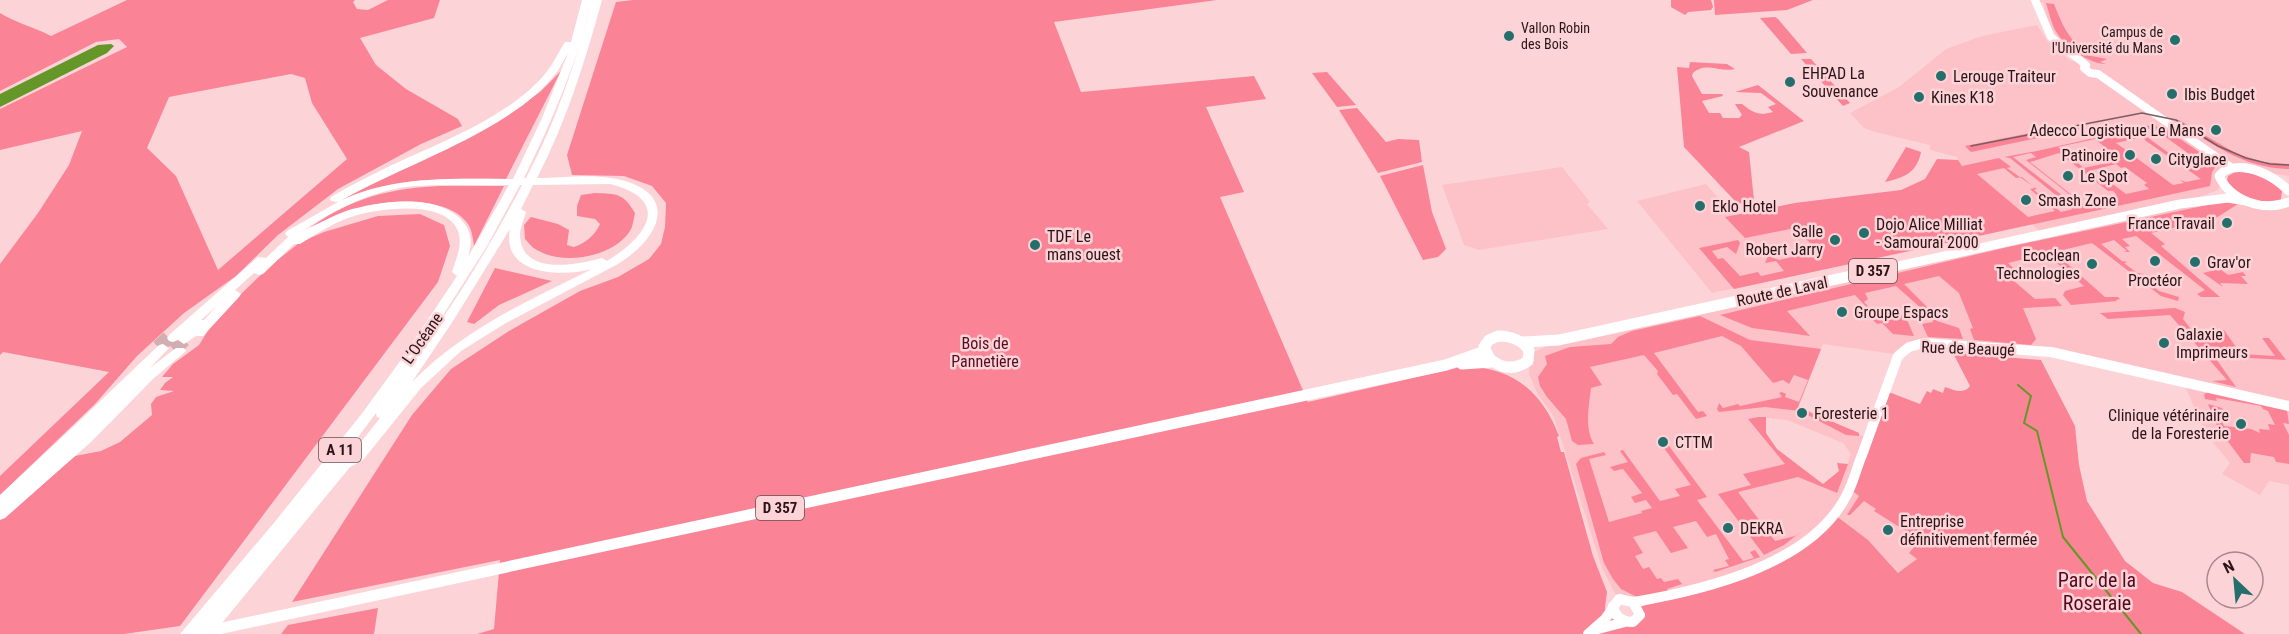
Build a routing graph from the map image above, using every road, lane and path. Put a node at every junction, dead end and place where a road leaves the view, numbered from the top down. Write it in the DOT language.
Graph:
graph roads {
  1 [pos="2035,0"];
  2 [pos="590,1"];
  3 [pos="2232,168"];
  4 [pos="2268,175"];
  5 [pos="2289,176"];
  6 [pos="2221,183"];
  7 [pos="2289,191"];
  8 [pos="2246,201"];
  9 [pos="2289,202"];
  10 [pos="2180,204"];
  11 [pos="513,208"];
  12 [pos="291,234"];
  13 [pos="260,271"];
  14 [pos="230,294"];
  15 [pos="451,295"];
  16 [pos="1559,340"];
  17 [pos="1522,342"];
  18 [pos="174,344"];
  19 [pos="1485,351"];
  20 [pos="1530,354"];
  21 [pos="1492,362"];
  22 [pos="1446,365"];
  23 [pos="131,383"];
  24 [pos="2289,406"];
  25 [pos="345,463"];
  26 [pos="0,503"];
  27 [pos="0,514"];
  28 [pos="1666,597"];
  29 [pos="1634,602"];
  30 [pos="1613,606"];
  31 [pos="1640,615"];
  32 [pos="1625,621"];
  33 [pos="1590,632"];
  34 [pos="195,634"];
  1 -- 3 [label="street"];
  2 -- 11 [label="highway, L’Océane / A 11"];
  2 -- 11 [label="highway, L’Océane / A 11"];
  2 -- 12 [label="highway"];
  3 -- 4 [label="main road"];
  3 -- 6 [label="main road"];
  4 -- 5 [label="main road"];
  4 -- 7 [label="main road"];
  6 -- 8 [label="main road"];
  6 -- 10 [label="main road, Route de Laval / D 357"];
  8 -- 9 [label="main road, Route de Laval"];
  8 -- 10 [label="main road, Route de Laval / D 357"];
  10 -- 16 [label="main road, Route de Laval / D 357"];
  11 -- 13 [label="highway"];
  11 -- 15 [label="highway, L’Océane / A 11"];
  11 -- 25 [label="highway, L’Océane / A 11"];
  12 -- 14 [label="highway"];
  12 -- 25 [label="highway"];
  13 -- 14 [label="highway"];
  13 -- 15 [label="highway"];
  14 -- 18 [label="highway"];
  14 -- 18 [label="highway"];
  15 -- 34 [label="highway, L’Océane / A 11"];
  16 -- 17 [label="main road, Route de Laval / D 357"];
  16 -- 20 [label="main road, Route de Laval / D 357"];
  17 -- 19 [label="main road"];
  17 -- 20 [label="main road"];
  18 -- 23 [label="highway"];
  18 -- 23 [label="highway"];
  19 -- 21 [label="main road"];
  19 -- 22 [label="main road, D 357"];
  20 -- 21 [label="main road"];
  21 -- 22 [label="main road, D 357"];
  22 -- 34 [label="main road, D 357"];
  23 -- 26 [label="highway"];
  23 -- 27 [label="highway"];
  24 -- 28 [label="street, Rue de Beaugé"];
  25 -- 34 [label="highway, L’Océane / A 11"];
  28 -- 29 [label="street, Rue de Beaugé"];
  28 -- 31 [label="street, Rue de Beaugé"];
  29 -- 30 [label="street, Rue de Beaugé"];
  29 -- 31 [label="street"];
  30 -- 32 [label="street"];
  30 -- 33 [label="street"];
  31 -- 32 [label="street, Rue de Beaugé"];
  32 -- 33 [label="street, Rue de Beaugé"];
}
